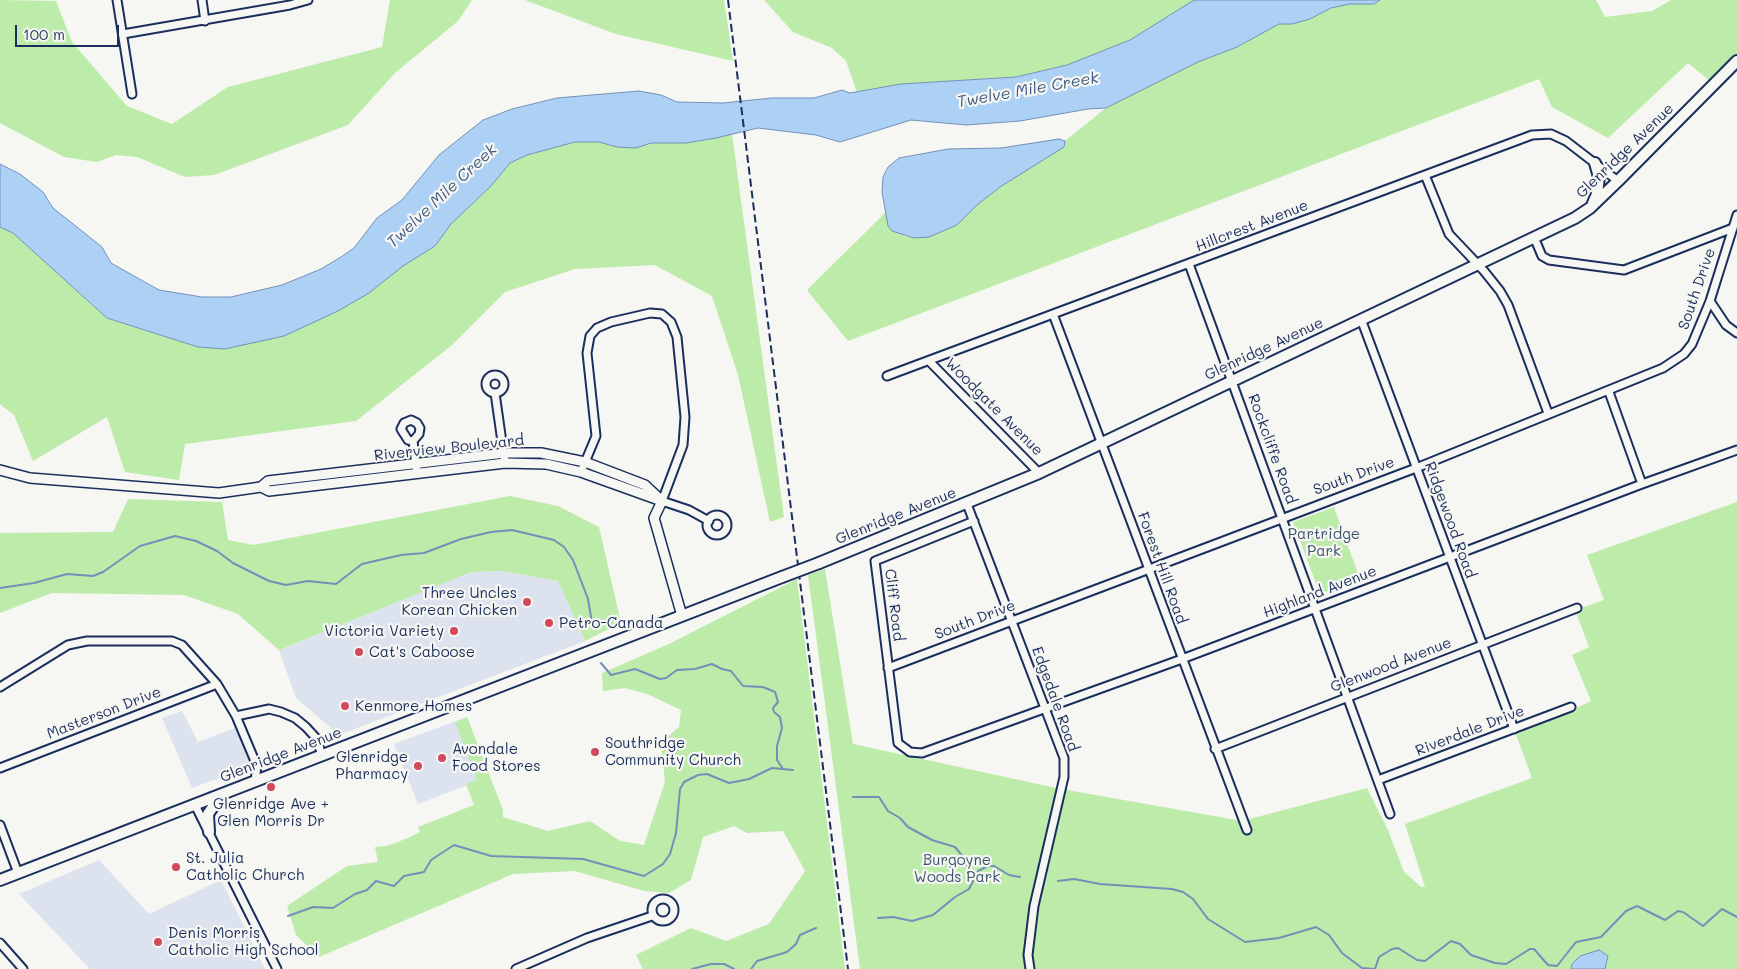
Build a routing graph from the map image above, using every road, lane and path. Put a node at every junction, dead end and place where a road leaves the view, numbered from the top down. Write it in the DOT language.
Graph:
graph roads {
  1 [pos="117,0"];
  2 [pos="202,0"];
  3 [pos="308,0"];
  4 [pos="290,3"];
  5 [pos="205,21"];
  6 [pos="123,34"];
  7 [pos="1737,61"];
  8 [pos="132,94"];
  9 [pos="1595,163"];
  10 [pos="1425,175"];
  11 [pos="1618,181"];
  12 [pos="1590,208"];
  13 [pos="1737,215"];
  14 [pos="1735,228"];
  15 [pos="1534,237"];
  16 [pos="1189,264"];
  17 [pos="1477,264"];
  18 [pos="1710,301"];
  19 [pos="1052,314"];
  20 [pos="1361,319"];
  21 [pos="1737,333"];
  22 [pos="929,361"];
  23 [pos="887,376"];
  24 [pos="1232,380"];
  25 [pos="1608,392"];
  26 [pos="495,393"];
  27 [pos="1548,413"];
  28 [pos="413,441"];
  29 [pos="1103,443"];
  30 [pos="1737,450"];
  31 [pos="505,453"];
  32 [pos="585,462"];
  33 [pos="505,463"];
  34 [pos="1416,468"];
  35 [pos="417,469"];
  36 [pos="0,470"];
  37 [pos="581,472"];
  38 [pos="1039,473"];
  39 [pos="322,474"];
  40 [pos="1642,484"];
  41 [pos="324,485"];
  42 [pos="261,486"];
  43 [pos="662,501"];
  44 [pos="967,504"];
  45 [pos="1283,517"];
  46 [pos="708,521"];
  47 [pos="974,521"];
  48 [pos="1449,558"];
  49 [pos="1147,568"];
  50 [pos="1576,608"];
  51 [pos="1316,609"];
  52 [pos="682,616"];
  53 [pos="1012,620"];
  54 [pos="1482,644"];
  55 [pos="1182,659"];
  56 [pos="888,668"];
  57 [pos="217,684"];
  58 [pos="0,687"];
  59 [pos="1348,697"];
  60 [pos="1571,707"];
  61 [pos="1044,708"];
  62 [pos="236,716"];
  63 [pos="1514,729"];
  64 [pos="1215,748"];
  65 [pos="910,752"];
  66 [pos="322,755"];
  67 [pos="0,768"];
  68 [pos="1378,780"];
  69 [pos="255,781"];
  70 [pos="222,794"];
  71 [pos="195,805"];
  72 [pos="1390,814"];
  73 [pos="0,825"];
  74 [pos="1247,830"];
  75 [pos="209,832"];
  76 [pos="18,872"];
  77 [pos="0,880"];
  78 [pos="652,916"];
  79 [pos="0,943"];
  80 [pos="24,969"];
  81 [pos="277,969"];
  82 [pos="516,969"];
  83 [pos="1030,969"];
  1 -- 6 [label="street"];
  2 -- 5 [label="street"];
  3 -- 4 [label="street"];
  4 -- 5 [label="street"];
  5 -- 6 [label="street"];
  6 -- 8 [label="street"];
  7 -- 11 [label="main road, Glenridge Avenue"];
  9 -- 10 [label="street, Hillcrest Avenue"];
  9 -- 11 [label="street, Hillcrest Avenue"];
  9 -- 12 [label="main road"];
  10 -- 16 [label="street, Hillcrest Avenue"];
  10 -- 17 [label="street"];
  11 -- 12 [label="main road, Glenridge Avenue"];
  12 -- 15 [label="main road, Glenridge Avenue"];
  13 -- 14 [label="street, South Drive"];
  14 -- 15 [label="street"];
  14 -- 18 [label="street, South Drive"];
  15 -- 17 [label="main road, Glenridge Avenue"];
  16 -- 19 [label="street, Hillcrest Avenue"];
  16 -- 24 [label="street, Rockcliffe Road"];
  17 -- 20 [label="main road, Glenridge Avenue"];
  17 -- 27 [label="street"];
  18 -- 21 [label="street"];
  18 -- 25 [label="street, South Drive"];
  19 -- 22 [label="street, Hillcrest Avenue"];
  19 -- 29 [label="street, Forest Hill Road"];
  20 -- 24 [label="main road, Glenridge Avenue"];
  20 -- 34 [label="street, Ridgewood Road"];
  22 -- 23 [label="street, Hillcrest Avenue"];
  22 -- 38 [label="street, Woodgate Avenue"];
  24 -- 29 [label="main road, Glenridge Avenue"];
  24 -- 45 [label="street, Rockcliffe Road"];
  25 -- 27 [label="street, South Drive"];
  25 -- 40 [label="street"];
  26 -- 31 [label="street"];
  27 -- 34 [label="street, South Drive"];
  28 -- 35 [label="street"];
  29 -- 38 [label="main road, Glenridge Avenue"];
  29 -- 49 [label="street, Forest Hill Road"];
  30 -- 40 [label="street, Highland Avenue"];
  31 -- 32 [label="street, Riverview Boulevard"];
  31 -- 33 [label="street"];
  31 -- 35 [label="street, Riverview Boulevard"];
  32 -- 37 [label="street"];
  32 -- 43 [label="street, Riverview Boulevard"];
  32 -- 43 [label="street"];
  33 -- 35 [label="street, Riverview Boulevard"];
  33 -- 37 [label="street, Riverview Boulevard"];
  34 -- 45 [label="street, South Drive"];
  34 -- 48 [label="street, Ridgewood Road"];
  35 -- 39 [label="street, Riverview Boulevard"];
  35 -- 41 [label="street, Riverview Boulevard"];
  36 -- 42 [label="street, Riverview Boulevard"];
  37 -- 43 [label="street, Riverview Boulevard"];
  38 -- 44 [label="main road, Glenridge Avenue"];
  39 -- 41 [label="street"];
  39 -- 42 [label="street, Riverview Boulevard"];
  40 -- 48 [label="street, Highland Avenue"];
  41 -- 42 [label="street, Riverview Boulevard"];
  43 -- 46 [label="street"];
  43 -- 52 [label="street"];
  44 -- 47 [label="street, Edgedale Road"];
  44 -- 52 [label="main road, Glenridge Avenue, bridge"];
  45 -- 49 [label="street, South Drive"];
  45 -- 51 [label="street, Rockcliffe Road"];
  47 -- 53 [label="street, Edgedale Road"];
  47 -- 56 [label="street, Cliff Road"];
  48 -- 51 [label="street, Highland Avenue"];
  48 -- 54 [label="street, Ridgewood Road"];
  49 -- 53 [label="street, South Drive"];
  49 -- 55 [label="street, Forest Hill Road"];
  50 -- 54 [label="street, Glenwood Avenue"];
  51 -- 55 [label="street, Highland Avenue"];
  51 -- 59 [label="street, Rockcliffe Road"];
  52 -- 66 [label="main road, Glenridge Avenue"];
  53 -- 56 [label="street, South Drive"];
  53 -- 61 [label="street, Edgedale Road"];
  54 -- 59 [label="street, Glenwood Avenue"];
  54 -- 63 [label="street, Ridgewood Road"];
  55 -- 61 [label="street, Highland Avenue"];
  55 -- 64 [label="street, Forest Hill Road"];
  56 -- 65 [label="street, Cliff Road"];
  57 -- 58 [label="street"];
  57 -- 62 [label="street"];
  57 -- 67 [label="street, Masterson Drive"];
  59 -- 64 [label="street, Glenwood Avenue"];
  59 -- 68 [label="street, Rockcliffe Road"];
  60 -- 63 [label="street, Riverdale Drive"];
  61 -- 65 [label="street, Highland Avenue"];
  61 -- 83 [label="street, Edgedale Road"];
  62 -- 66 [label="street"];
  62 -- 69 [label="street"];
  63 -- 68 [label="street, Riverdale Drive"];
  64 -- 74 [label="street, Forest Hill Road"];
  66 -- 69 [label="main road, Glenridge Avenue"];
  68 -- 72 [label="street, Rockcliffe Road"];
  69 -- 70 [label="main road, Glenridge Avenue"];
  70 -- 71 [label="main road, Glenridge Avenue"];
  70 -- 75 [label="main road"];
  71 -- 75 [label="street"];
  71 -- 76 [label="main road, Glenridge Avenue"];
  73 -- 76 [label="street"];
  75 -- 81 [label="street"];
  76 -- 77 [label="main road, Glenridge Avenue"];
  78 -- 82 [label="street"];
  79 -- 80 [label="street"];
}
